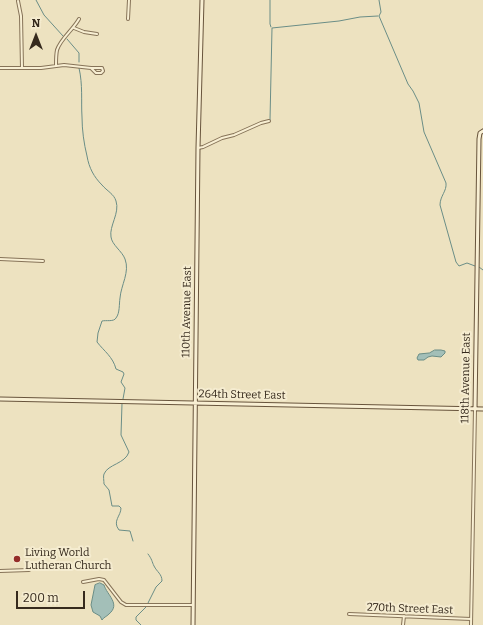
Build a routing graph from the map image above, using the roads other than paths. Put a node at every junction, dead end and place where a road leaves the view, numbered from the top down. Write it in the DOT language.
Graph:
graph roads {
  1 [pos="129,0"];
  2 [pos="202,0"];
  3 [pos="18,1"];
  4 [pos="79,18"];
  5 [pos="128,19"];
  6 [pos="74,28"];
  7 [pos="97,34"];
  8 [pos="56,65"];
  9 [pos="0,68"];
  10 [pos="22,68"];
  11 [pos="91,68"];
  12 [pos="269,121"];
  13 [pos="482,132"];
  14 [pos="198,148"];
  15 [pos="0,259"];
  16 [pos="43,261"];
  17 [pos="0,399"];
  18 [pos="195,403"];
  19 [pos="475,409"];
  20 [pos="483,409"];
  21 [pos="29,570"];
  22 [pos="0,571"];
  23 [pos="83,582"];
  24 [pos="193,605"];
  25 [pos="349,614"];
  26 [pos="404,616"];
  27 [pos="471,619"];
  28 [pos="193,625"];
  29 [pos="403,625"];
  30 [pos="471,625"];
  1 -- 5 [label="street"];
  2 -- 14 [label="street, 110th Avenue East"];
  3 -- 10 [label="street"];
  4 -- 6 [label="street"];
  6 -- 7 [label="street"];
  6 -- 8 [label="street"];
  8 -- 10 [label="street"];
  8 -- 11 [label="street"];
  9 -- 10 [label="street"];
  11 -- 11 [label="street"];
  12 -- 14 [label="street"];
  13 -- 19 [label="street, 118th Avenue East"];
  14 -- 18 [label="street, 110th Avenue East"];
  15 -- 16 [label="street"];
  17 -- 18 [label="street, 264th Street East"];
  18 -- 19 [label="street, 264th Street East"];
  18 -- 24 [label="street, 110th Avenue East"];
  19 -- 20 [label="street, 264th Street East"];
  19 -- 27 [label="street, 118th Avenue East"];
  21 -- 22 [label="street"];
  23 -- 24 [label="street"];
  24 -- 28 [label="street, 110th Avenue East"];
  25 -- 26 [label="street, 270th Street East"];
  26 -- 27 [label="street, 270th Street East"];
  26 -- 29 [label="street"];
  27 -- 30 [label="street, 118th Avenue East"];
}
